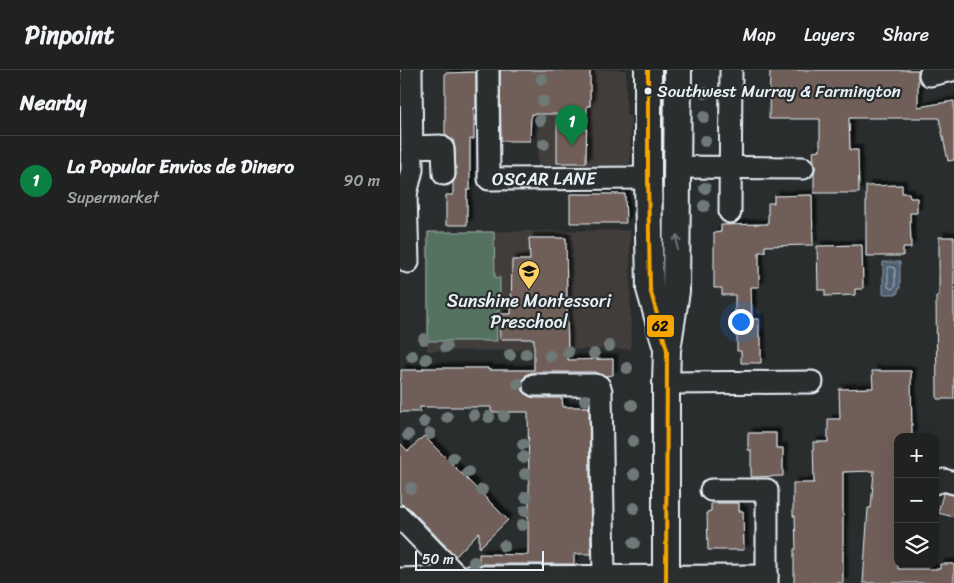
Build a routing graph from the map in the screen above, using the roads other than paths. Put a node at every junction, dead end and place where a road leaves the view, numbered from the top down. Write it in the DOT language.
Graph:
graph roads {
  1 [pos="411,70"];
  2 [pos="488,70"];
  3 [pos="648,70"];
  4 [pos="678,70"];
  5 [pos="731,70"];
  6 [pos="952,70"];
  7 [pos="930,75"];
  8 [pos="412,146"];
  9 [pos="677,167"];
  10 [pos="731,168"];
  11 [pos="803,168"];
  12 [pos="444,174"];
  13 [pos="648,178"];
  14 [pos="403,200"];
  15 [pos="730,212"];
  16 [pos="408,262"];
  17 [pos="667,350"];
  18 [pos="812,382"];
  19 [pos="666,383"];
  20 [pos="534,385"];
  21 [pos="939,482"];
  22 [pos="954,483"];
  23 [pos="711,490"];
  24 [pos="403,527"];
  25 [pos="458,577"];
  26 [pos="400,579"];
  27 [pos="603,579"];
  28 [pos="557,580"];
  29 [pos="666,580"];
  30 [pos="767,580"];
  1 -- 8 [label="street"];
  2 -- 13 [label="street, OSCAR LANE"];
  3 -- 13 [label="main road"];
  4 -- 9 [label="main road"];
  5 -- 10 [label="street"];
  6 -- 7 [label="street"];
  8 -- 12 [label="street"];
  8 -- 14 [label="street"];
  9 -- 10 [label="street"];
  17 -- 9 [label="main road, one-way"];
  10 -- 11 [label="street"];
  10 -- 15 [label="street"];
  13 -- 17 [label="main road"];
  14 -- 16 [label="street"];
  17 -- 19 [label="main road"];
  18 -- 19 [label="street"];
  19 -- 29 [label="main road"];
  20 -- 27 [label="street"];
  21 -- 22 [label="street"];
  23 -- 30 [label="street"];
  24 -- 25 [label="street"];
  25 -- 26 [label="street"];
  25 -- 28 [label="street"];
  27 -- 28 [label="street"];
  27 -- 29 [label="street"];
  29 -- 30 [label="street"];
}
